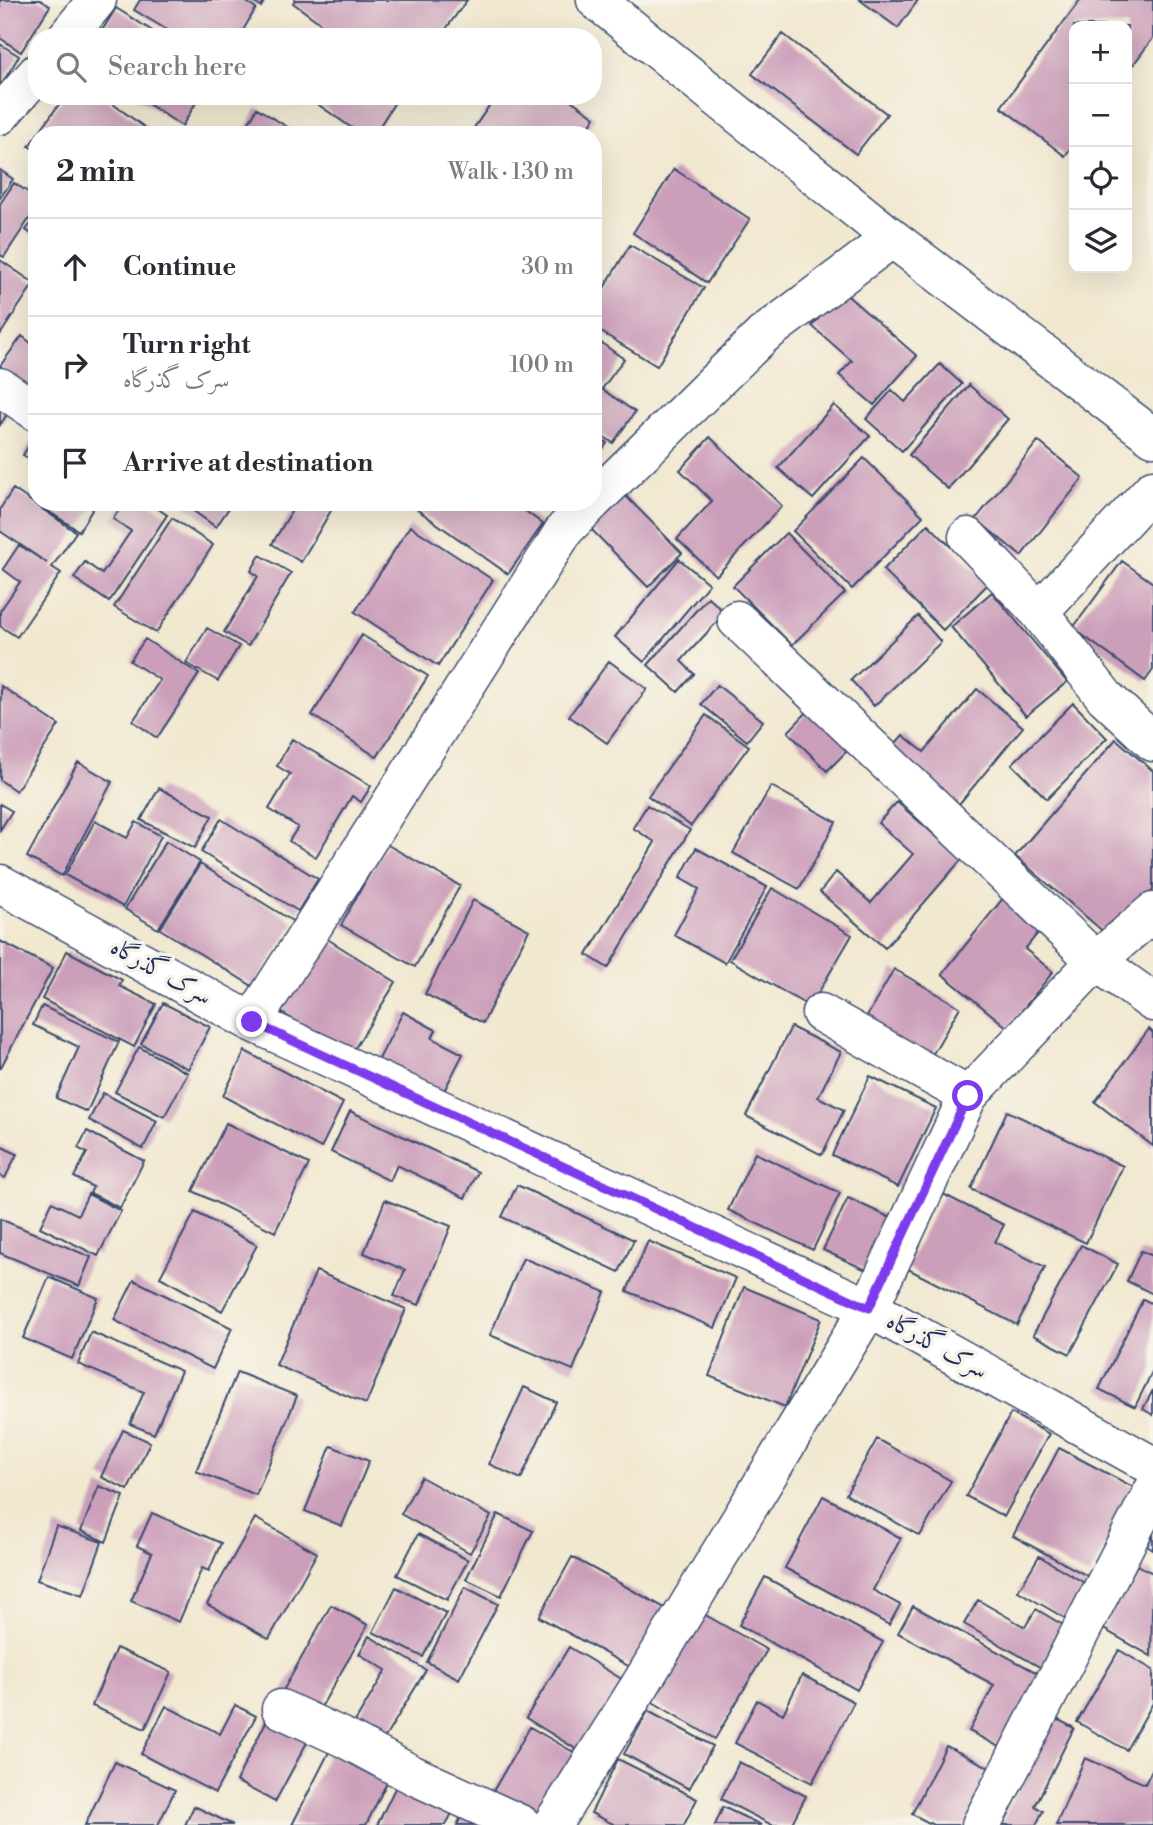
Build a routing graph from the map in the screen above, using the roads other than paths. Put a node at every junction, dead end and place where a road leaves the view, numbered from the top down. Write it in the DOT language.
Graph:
graph roads {
  1 [pos="97,0"];
  2 [pos="596,0"];
  3 [pos="74,28"];
  4 [pos="28,82"];
  5 [pos="0,115"];
  6 [pos="892,237"];
  7 [pos="0,387"];
  8 [pos="28,406"];
  9 [pos="1153,438"];
  10 [pos="1153,489"];
  11 [pos="602,493"];
  12 [pos="584,511"];
  13 [pos="968,537"];
  14 [pos="1039,612"];
  15 [pos="737,620"];
  16 [pos="1153,743"];
  17 [pos="0,884"];
  18 [pos="1153,912"];
  19 [pos="1096,961"];
  20 [pos="1153,1002"];
  21 [pos="821,1013"];
  22 [pos="252,1022"];
  23 [pos="968,1096"];
  24 [pos="869,1308"];
  25 [pos="1153,1466"];
  26 [pos="1153,1491"];
  27 [pos="281,1709"];
  28 [pos="523,1825"];
  29 [pos="552,1825"];
  30 [pos="981,1825"];
  1 -- 3 [label="street"];
  2 -- 6 [label="street"];
  4 -- 5 [label="street"];
  6 -- 9 [label="street"];
  6 -- 11 [label="street"];
  7 -- 8 [label="street"];
  10 -- 14 [label="street"];
  12 -- 22 [label="street"];
  13 -- 14 [label="street"];
  14 -- 16 [label="street"];
  15 -- 19 [label="street"];
  17 -- 22 [label="street, سرک گذرگاه"];
  18 -- 19 [label="street"];
  19 -- 20 [label="street"];
  19 -- 23 [label="street"];
  21 -- 23 [label="street"];
  22 -- 24 [label="street, سرک گذرگاه"];
  23 -- 24 [label="street"];
  24 -- 25 [label="street, سرک گذرگاه"];
  24 -- 29 [label="street"];
  26 -- 30 [label="street"];
  27 -- 28 [label="street"];
}
